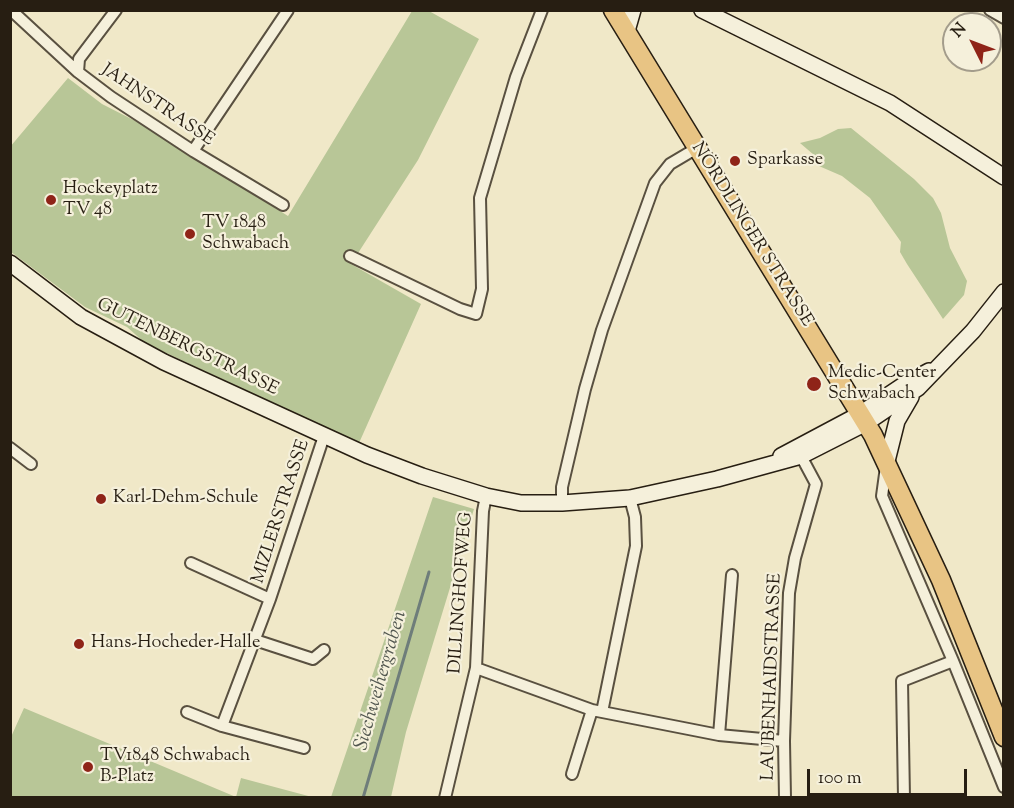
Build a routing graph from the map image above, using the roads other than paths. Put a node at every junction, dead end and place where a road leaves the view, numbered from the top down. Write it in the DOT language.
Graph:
graph roads {
  1 [pos="11,10"];
  2 [pos="116,10"];
  3 [pos="288,10"];
  4 [pos="542,10"];
  5 [pos="613,10"];
  6 [pos="633,10"];
  7 [pos="702,10"];
  8 [pos="990,10"];
  9 [pos="1004,18"];
  10 [pos="627,31"];
  11 [pos="78,72"];
  12 [pos="697,148"];
  13 [pos="193,151"];
  14 [pos="1004,177"];
  15 [pos="283,205"];
  16 [pos="350,256"];
  17 [pos="10,263"];
  18 [pos="1004,292"];
  19 [pos="940,364"];
  20 [pos="918,388"];
  21 [pos="863,418"];
  22 [pos="324,436"];
  23 [pos="10,448"];
  24 [pos="801,456"];
  25 [pos="887,461"];
  26 [pos="772,463"];
  27 [pos="31,464"];
  28 [pos="486,496"];
  29 [pos="630,498"];
  30 [pos="562,503"];
  31 [pos="191,563"];
  32 [pos="732,575"];
  33 [pos="270,599"];
  34 [pos="255,640"];
  35 [pos="324,650"];
  36 [pos="953,661"];
  37 [pos="476,668"];
  38 [pos="597,711"];
  39 [pos="187,712"];
  40 [pos="222,726"];
  41 [pos="1003,732"];
  42 [pos="719,735"];
  43 [pos="783,741"];
  44 [pos="304,748"];
  45 [pos="572,774"];
  46 [pos="1004,787"];
  47 [pos="445,798"];
  48 [pos="785,798"];
  49 [pos="904,798"];
  1 -- 11 [label="street"];
  2 -- 11 [label="street, JAHNSTRASSE"];
  3 -- 13 [label="street"];
  4 -- 16 [label="street"];
  5 -- 10 [label="main road, NÖRDLINGER STRASSE"];
  6 -- 10 [label="street"];
  7 -- 14 [label="street"];
  8 -- 9 [label="street"];
  10 -- 12 [label="main road, NÖRDLINGER STRASSE"];
  11 -- 13 [label="street, JAHNSTRASSE"];
  12 -- 21 [label="main road, NÖRDLINGER STRASSE"];
  12 -- 30 [label="street"];
  13 -- 15 [label="street, JAHNSTRASSE"];
  17 -- 22 [label="street, GUTENBERGSTRASSE"];
  18 -- 19 [label="street"];
  19 -- 20 [label="street"];
  19 -- 21 [label="street"];
  20 -- 21 [label="street"];
  20 -- 25 [label="street"];
  21 -- 24 [label="street"];
  21 -- 25 [label="main road, NÖRDLINGER STRASSE"];
  21 -- 26 [label="street"];
  22 -- 28 [label="street, GUTENBERGSTRASSE"];
  22 -- 33 [label="street, MIZLERSTRASSE"];
  23 -- 27 [label="street"];
  24 -- 26 [label="street"];
  24 -- 43 [label="street, LAUBENHAIDSTRASSE"];
  25 -- 36 [label="street"];
  25 -- 41 [label="main road, NÖRDLINGER STRASSE"];
  26 -- 29 [label="street, GUTENBERGSTRASSE"];
  28 -- 30 [label="street, GUTENBERGSTRASSE"];
  28 -- 37 [label="street, DILLINGHOFWEG"];
  29 -- 30 [label="street, GUTENBERGSTRASSE"];
  29 -- 38 [label="street"];
  31 -- 33 [label="street, MIZLERSTRASSE"];
  32 -- 42 [label="street"];
  33 -- 34 [label="street, MIZLERSTRASSE"];
  34 -- 35 [label="street"];
  34 -- 40 [label="street, MIZLERSTRASSE"];
  36 -- 46 [label="street"];
  36 -- 49 [label="street"];
  37 -- 38 [label="street"];
  37 -- 47 [label="street, DILLINGHOFWEG"];
  38 -- 42 [label="street"];
  38 -- 45 [label="street"];
  39 -- 40 [label="street"];
  40 -- 44 [label="street"];
  42 -- 43 [label="street"];
  43 -- 48 [label="street, LAUBENHAIDSTRASSE"];
}
